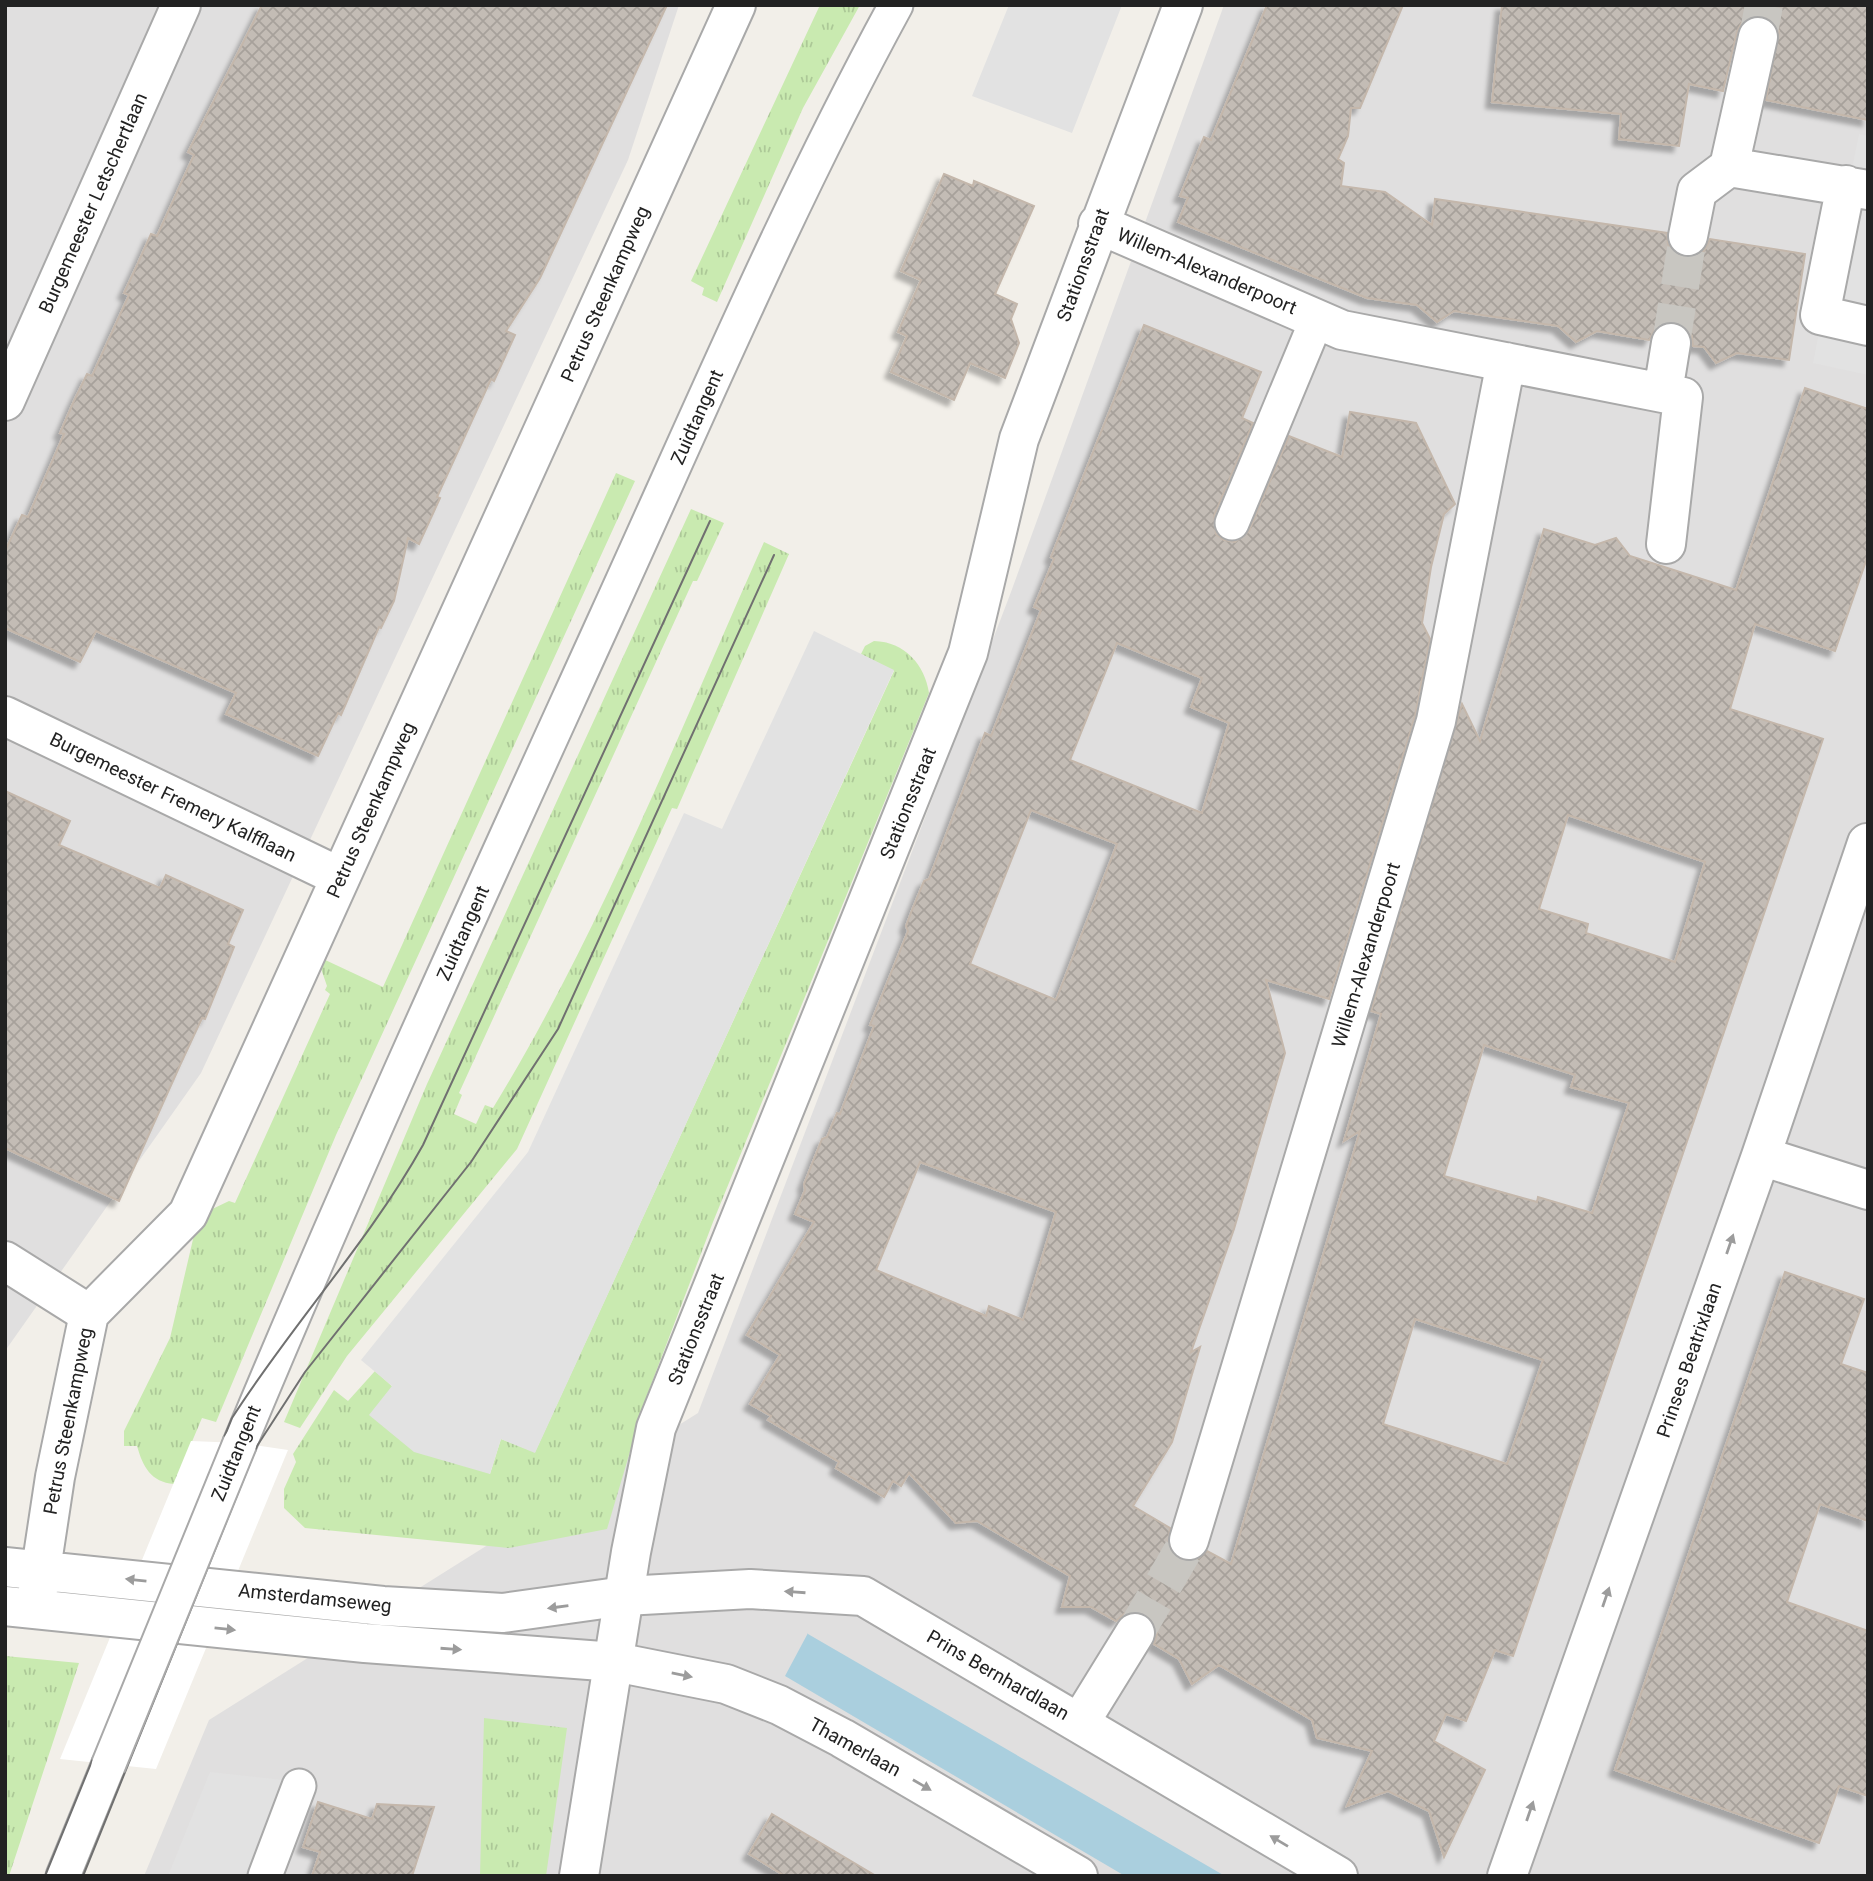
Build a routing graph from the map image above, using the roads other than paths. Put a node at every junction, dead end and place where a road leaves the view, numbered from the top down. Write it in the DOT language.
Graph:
graph roads {
  1 [pos="181,5"];
  2 [pos="736,5"];
  3 [pos="896,5"];
  4 [pos="1183,5"];
  5 [pos="1758,37"];
  6 [pos="1729,167"];
  7 [pos="1857,187"];
  8 [pos="1098,224"];
  9 [pos="1688,236"];
  10 [pos="1317,319"];
  11 [pos="1868,326"];
  12 [pos="1671,343"];
  13 [pos="1506,362"];
  14 [pos="1662,392"];
  15 [pos="5,401"];
  16 [pos="1232,523"];
  17 [pos="1666,544"];
  18 [pos="5,716"];
  19 [pos="1867,843"];
  20 [pos="340,877"];
  21 [pos="1761,1156"];
  22 [pos="1868,1190"];
  23 [pos="5,1261"];
  24 [pos="89,1314"];
  25 [pos="1189,1540"];
  26 [pos="23,1568"];
  27 [pos="625,1596"];
  28 [pos="20,1608"];
  29 [pos="1135,1633"];
  30 [pos="615,1662"];
  31 [pos="1080,1722"];
  32 [pos="299,1786"];
  33 [pos="63,1876"];
  34 [pos="265,1876"];
  35 [pos="579,1876"];
  36 [pos="1078,1876"];
  37 [pos="1338,1876"];
  38 [pos="1507,1876"];
  1 -- 15 [label="street, Burgemeester Letschertlaan"];
  2 -- 20 [label="street, Petrus Steenkampweg"];
  3 -- 33 [label="lane, Zuidtangent, bridge"];
  4 -- 8 [label="street, Stationsstraat"];
  5 -- 6 [label="street"];
  6 -- 7 [label="street"];
  6 -- 9 [label="street"];
  7 -- 11 [label="street"];
  8 -- 10 [label="street, Willem-Alexanderpoort"];
  8 -- 27 [label="street, Stationsstraat"];
  10 -- 13 [label="street, Willem-Alexanderpoort"];
  10 -- 16 [label="lane, Willem-Alexanderpoort"];
  12 -- 14 [label="street"];
  13 -- 14 [label="street, Willem-Alexanderpoort"];
  13 -- 25 [label="street, Willem-Alexanderpoort"];
  14 -- 17 [label="street"];
  18 -- 20 [label="street, Burgemeester Fremery Kalfflaan"];
  19 -- 21 [label="street, Prinses Beatrixlaan"];
  20 -- 24 [label="street, Petrus Steenkampweg"];
  21 -- 22 [label="street"];
  38 -- 21 [label="street, Prinses Beatrixlaan, one-way"];
  23 -- 24 [label="street"];
  24 -- 26 [label="street, Petrus Steenkampweg"];
  27 -- 26 [label="street, Amsterdamseweg, one-way"];
  26 -- 28 [label="street, Petrus Steenkampweg"];
  27 -- 30 [label="street, Stationsstraat"];
  31 -- 27 [label="street, Prins Bernhardlaan, one-way"];
  28 -- 30 [label="street, Amsterdamseweg, one-way"];
  29 -- 31 [label="street"];
  30 -- 35 [label="street, Stationsstraat"];
  30 -- 36 [label="street, Thamerlaan, one-way"];
  37 -- 31 [label="street, Prins Bernhardlaan, one-way"];
  32 -- 34 [label="lane"];
}
